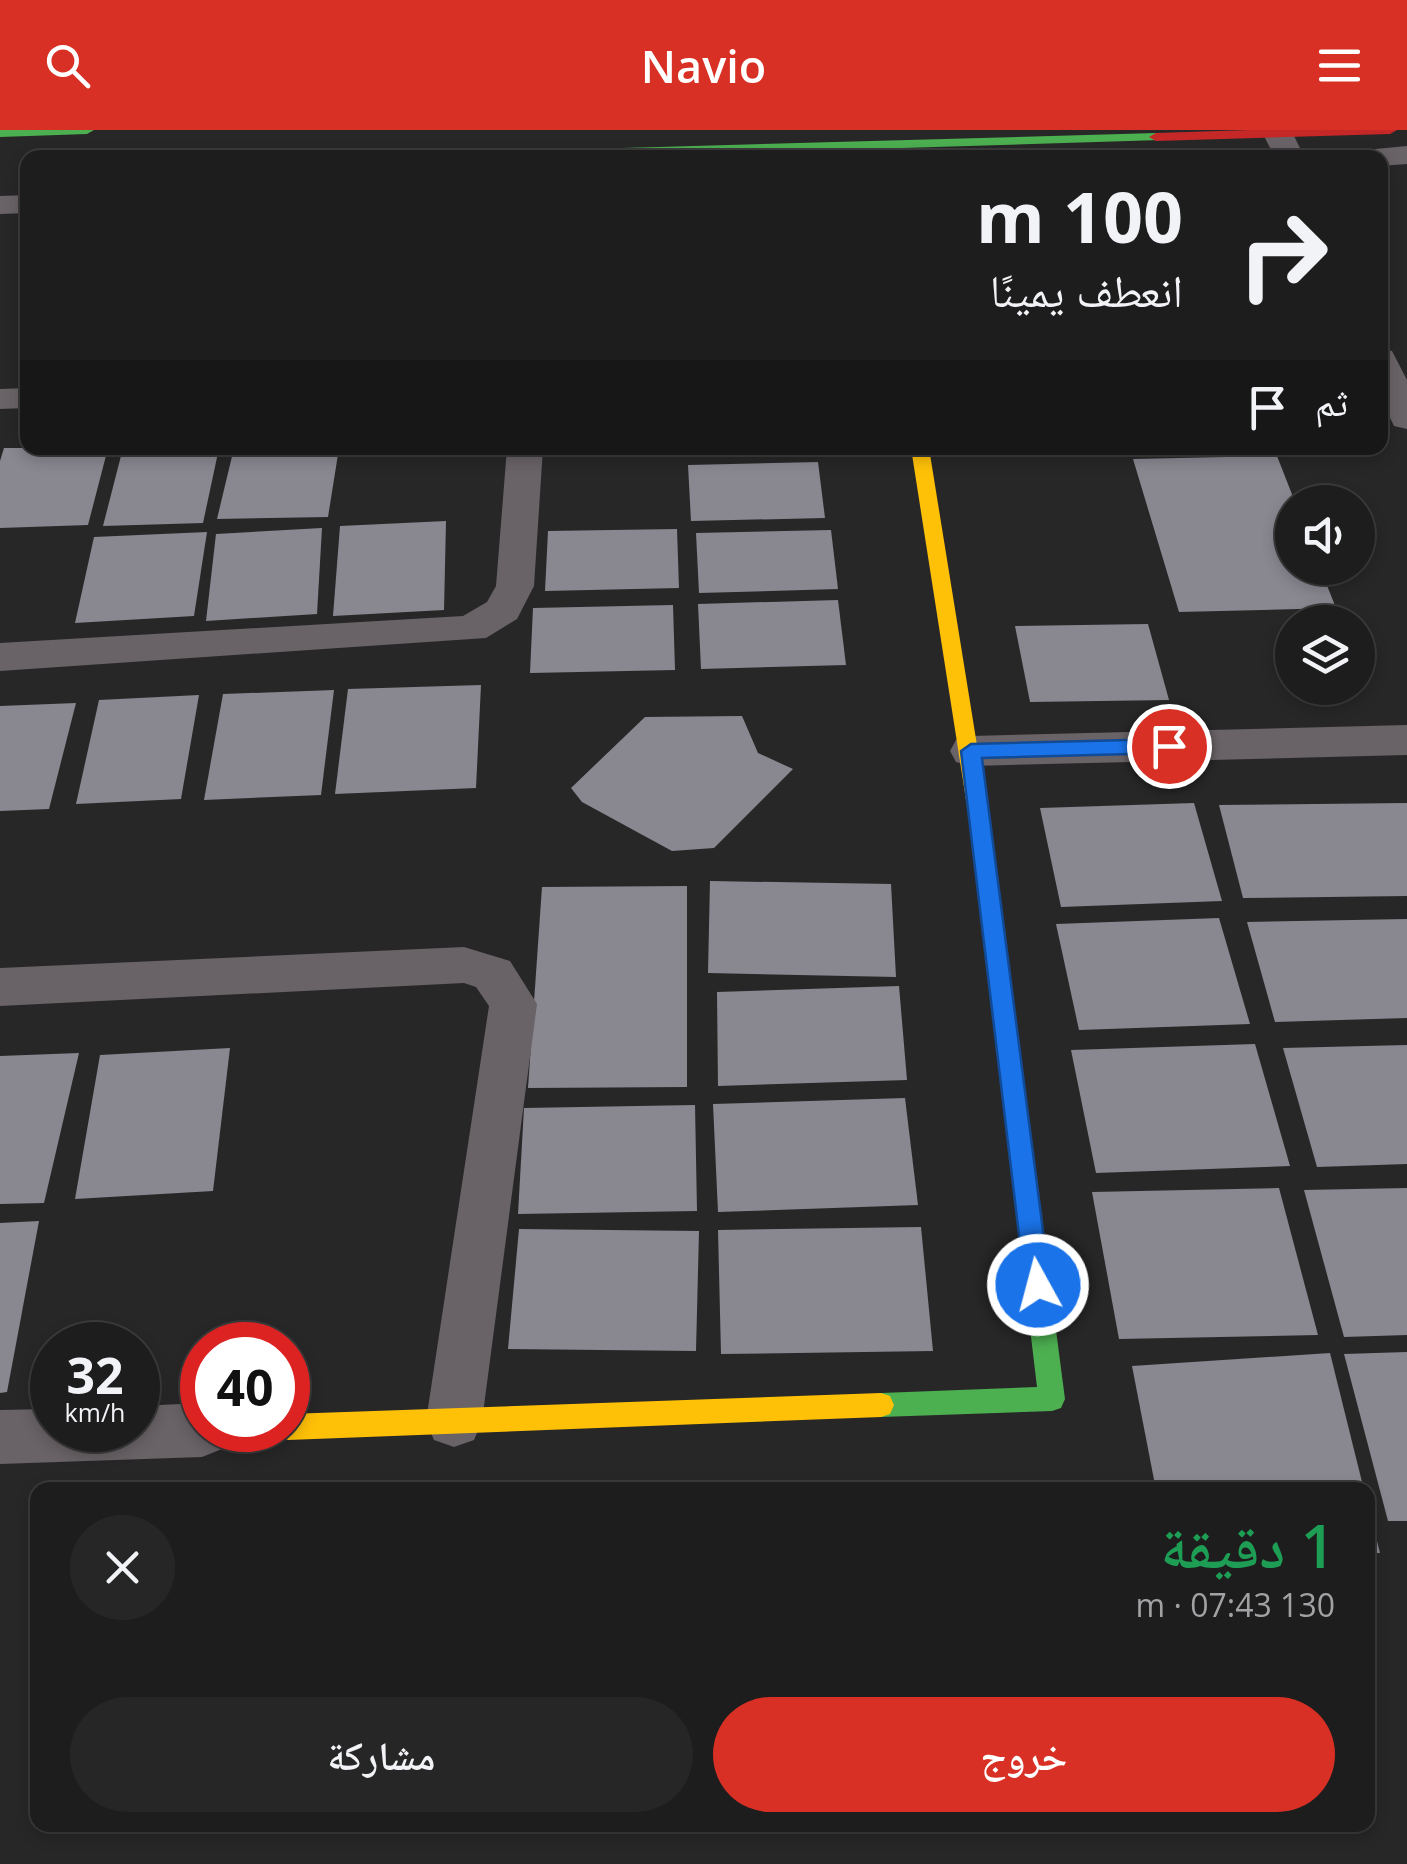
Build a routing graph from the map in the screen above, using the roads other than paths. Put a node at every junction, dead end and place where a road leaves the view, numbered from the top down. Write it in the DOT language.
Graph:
graph roads {
  1 [pos="87,130"];
  2 [pos="1390,130"];
  3 [pos="0,132"];
  4 [pos="1282,141"];
  5 [pos="821,150"];
  6 [pos="1388,376"];
  7 [pos="1407,418"];
  8 [pos="524,455"];
  9 [pos="921,455"];
  10 [pos="0,657"];
  11 [pos="1407,740"];
  12 [pos="971,751"];
  13 [pos="0,987"];
  14 [pos="454,1420"];
  15 [pos="310,1425"];
  16 [pos="180,1431"];
  17 [pos="0,1437"];
  1 -- 3 [label="street"];
  2 -- 4 [label="street"];
  4 -- 5 [label="street"];
  6 -- 7 [label="street"];
  8 -- 10 [label="street"];
  9 -- 12 [label="street"];
  11 -- 12 [label="street"];
  12 -- 14 [label="street"];
  13 -- 14 [label="street"];
  14 -- 15 [label="street"];
  16 -- 17 [label="street"];
}
